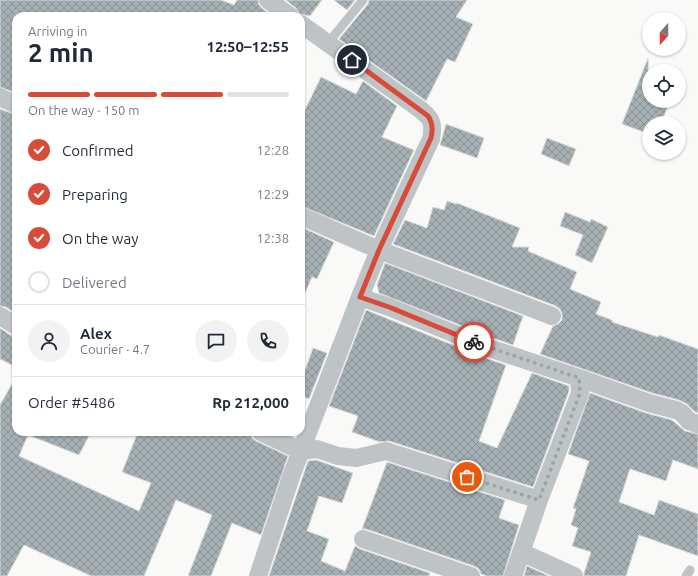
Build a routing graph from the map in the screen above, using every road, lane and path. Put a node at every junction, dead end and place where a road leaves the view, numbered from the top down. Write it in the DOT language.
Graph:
graph roads {
  1 [pos="268,0"];
  2 [pos="363,0"];
  3 [pos="284,12"];
  4 [pos="305,27"];
  5 [pos="328,44"];
  6 [pos="0,97"];
  7 [pos="12,103"];
  8 [pos="305,218"];
  9 [pos="379,250"];
  10 [pos="360,297"];
  11 [pos="0,316"];
  12 [pos="552,316"];
  13 [pos="12,324"];
  14 [pos="579,378"];
  15 [pos="697,424"];
  16 [pos="269,436"];
  17 [pos="301,451"];
  18 [pos="539,500"];
  19 [pos="363,539"];
  20 [pos="521,552"];
  21 [pos="434,570"];
  22 [pos="258,576"];
  23 [pos="471,576"];
  24 [pos="513,576"];
  25 [pos="574,576"];
  1 -- 3 [label="street"];
  2 -- 5 [label="lane"];
  4 -- 5 [label="street"];
  5 -- 9 [label="street"];
  6 -- 7 [label="street"];
  8 -- 9 [label="street"];
  9 -- 10 [label="street"];
  9 -- 12 [label="street"];
  10 -- 14 [label="street"];
  10 -- 17 [label="street"];
  11 -- 13 [label="street"];
  14 -- 15 [label="street"];
  14 -- 18 [label="street"];
  16 -- 17 [label="street"];
  17 -- 18 [label="street"];
  17 -- 22 [label="street"];
  18 -- 20 [label="street"];
  19 -- 21 [label="street"];
  20 -- 24 [label="street"];
  20 -- 25 [label="street"];
  21 -- 23 [label="street"];
}
